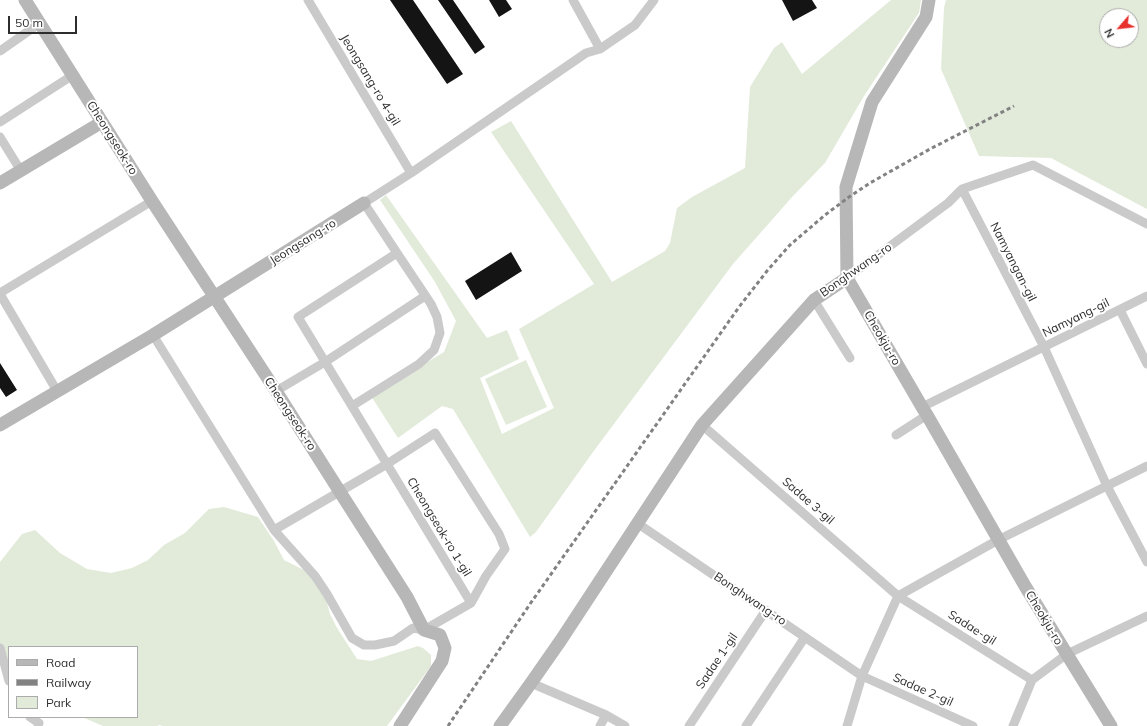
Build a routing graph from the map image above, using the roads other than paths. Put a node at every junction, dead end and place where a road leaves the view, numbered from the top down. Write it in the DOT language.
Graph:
graph roads {
  1 [pos="25,0"];
  2 [pos="308,0"];
  3 [pos="573,0"];
  4 [pos="654,0"];
  5 [pos="930,0"];
  6 [pos="40,23"];
  7 [pos="600,49"];
  8 [pos="0,51"];
  9 [pos="73,75"];
  10 [pos="0,122"];
  11 [pos="102,122"];
  12 [pos="0,137"];
  13 [pos="21,170"];
  14 [pos="411,172"];
  15 [pos="0,183"];
  16 [pos="962,189"];
  17 [pos="152,201"];
  18 [pos="364,203"];
  19 [pos="1147,224"];
  20 [pos="397,253"];
  21 [pos="847,278"];
  22 [pos="0,294"];
  23 [pos="425,296"];
  24 [pos="1147,296"];
  25 [pos="215,298"];
  26 [pos="814,300"];
  27 [pos="1120,310"];
  28 [pos="154,335"];
  29 [pos="1044,347"];
  30 [pos="850,358"];
  31 [pos="325,362"];
  32 [pos="1147,364"];
  33 [pos="57,391"];
  34 [pos="276,391"];
  35 [pos="352,406"];
  36 [pos="924,411"];
  37 [pos="0,425"];
  38 [pos="702,425"];
  39 [pos="896,435"];
  40 [pos="387,464"];
  41 [pos="1147,466"];
  42 [pos="1107,486"];
  43 [pos="340,492"];
  44 [pos="638,523"];
  45 [pos="274,530"];
  46 [pos="998,540"];
  47 [pos="1147,562"];
  48 [pos="898,596"];
  49 [pos="471,603"];
  50 [pos="766,610"];
  51 [pos="1147,616"];
  52 [pos="424,630"];
  53 [pos="806,637"];
  54 [pos="0,648"];
  55 [pos="1067,654"];
  56 [pos="862,676"];
  57 [pos="8,677"];
  58 [pos="1032,680"];
  59 [pos="531,683"];
  60 [pos="606,715"];
  61 [pos="31,718"];
  62 [pos="41,725"];
  63 [pos="400,726"];
  64 [pos="500,726"];
  65 [pos="600,726"];
  66 [pos="625,726"];
  67 [pos="689,726"];
  68 [pos="746,726"];
  69 [pos="847,726"];
  70 [pos="973,726"];
  71 [pos="1013,726"];
  72 [pos="1111,726"];
  1 -- 6 [label="street, Cheongseok-ro"];
  2 -- 14 [label="street, Jeongsang-ro 4-gil"];
  3 -- 7 [label="street"];
  4 -- 7 [label="street, Jeongsang-ro"];
  5 -- 21 [label="street, Cheokju-ro"];
  6 -- 8 [label="street"];
  6 -- 9 [label="street, Cheongseok-ro"];
  7 -- 14 [label="street, Jeongsang-ro"];
  9 -- 10 [label="street"];
  9 -- 11 [label="street, Cheongseok-ro"];
  11 -- 13 [label="street"];
  11 -- 17 [label="street, Cheongseok-ro"];
  12 -- 13 [label="street"];
  13 -- 15 [label="street"];
  14 -- 18 [label="street, Jeongsang-ro"];
  16 -- 19 [label="street, Bonghwang-ro"];
  16 -- 21 [label="street, Bonghwang-ro"];
  16 -- 29 [label="street, Namyangan-gil"];
  17 -- 22 [label="street"];
  17 -- 25 [label="street, Cheongseok-ro"];
  18 -- 20 [label="street"];
  18 -- 25 [label="street, Jeongsang-ro"];
  20 -- 23 [label="street"];
  20 -- 31 [label="street, Cheongseok-ro 1-gil"];
  21 -- 26 [label="street, Bonghwang-ro"];
  21 -- 36 [label="street, Cheokju-ro"];
  22 -- 33 [label="street"];
  23 -- 31 [label="street"];
  23 -- 35 [label="street"];
  24 -- 27 [label="street, Namyang-gil"];
  25 -- 28 [label="street, Jeongsang-ro"];
  25 -- 34 [label="street, Cheongseok-ro"];
  26 -- 30 [label="street"];
  26 -- 38 [label="street, Bonghwang-ro"];
  27 -- 29 [label="street, Namyang-gil"];
  27 -- 32 [label="street, Namyang-gil"];
  28 -- 33 [label="street, Jeongsang-ro"];
  28 -- 45 [label="street"];
  29 -- 36 [label="street"];
  29 -- 42 [label="street, Namyangan-gil"];
  31 -- 34 [label="street"];
  31 -- 35 [label="street, Cheongseok-ro 1-gil"];
  33 -- 37 [label="street, Jeongsang-ro"];
  34 -- 43 [label="street, Cheongseok-ro"];
  35 -- 40 [label="street, Cheongseok-ro 1-gil"];
  36 -- 39 [label="street"];
  36 -- 46 [label="street, Cheokju-ro"];
  38 -- 44 [label="street, Bonghwang-ro"];
  38 -- 48 [label="street, Sadae 3-gil"];
  40 -- 43 [label="street"];
  40 -- 49 [label="street, Cheongseok-ro 1-gil"];
  40 -- 49 [label="street"];
  41 -- 42 [label="street"];
  42 -- 46 [label="street"];
  42 -- 47 [label="street, Namyangan-gil"];
  43 -- 45 [label="street"];
  43 -- 52 [label="street, Cheongseok-ro"];
  44 -- 50 [label="street, Bonghwang-ro"];
  44 -- 59 [label="street, Bonghwang-ro"];
  45 -- 52 [label="street"];
  46 -- 48 [label="street"];
  46 -- 55 [label="street, Cheokju-ro"];
  48 -- 56 [label="street"];
  48 -- 58 [label="street, Sadae-gil"];
  49 -- 52 [label="street"];
  50 -- 53 [label="street, Bonghwang-ro"];
  50 -- 67 [label="street, Sadae 1-gil"];
  51 -- 55 [label="street, Cheokju-ro"];
  52 -- 63 [label="street"];
  53 -- 56 [label="street, Bonghwang-ro"];
  53 -- 68 [label="street"];
  54 -- 57 [label="street"];
  55 -- 58 [label="street, Cheokju-ro"];
  55 -- 72 [label="street, Cheokju-ro"];
  56 -- 69 [label="street"];
  56 -- 70 [label="street, Sadae 2-gil"];
  58 -- 71 [label="street"];
  59 -- 60 [label="street"];
  59 -- 64 [label="street, Bonghwang-ro"];
  60 -- 65 [label="street"];
  60 -- 66 [label="street"];
  61 -- 62 [label="street"];
}
